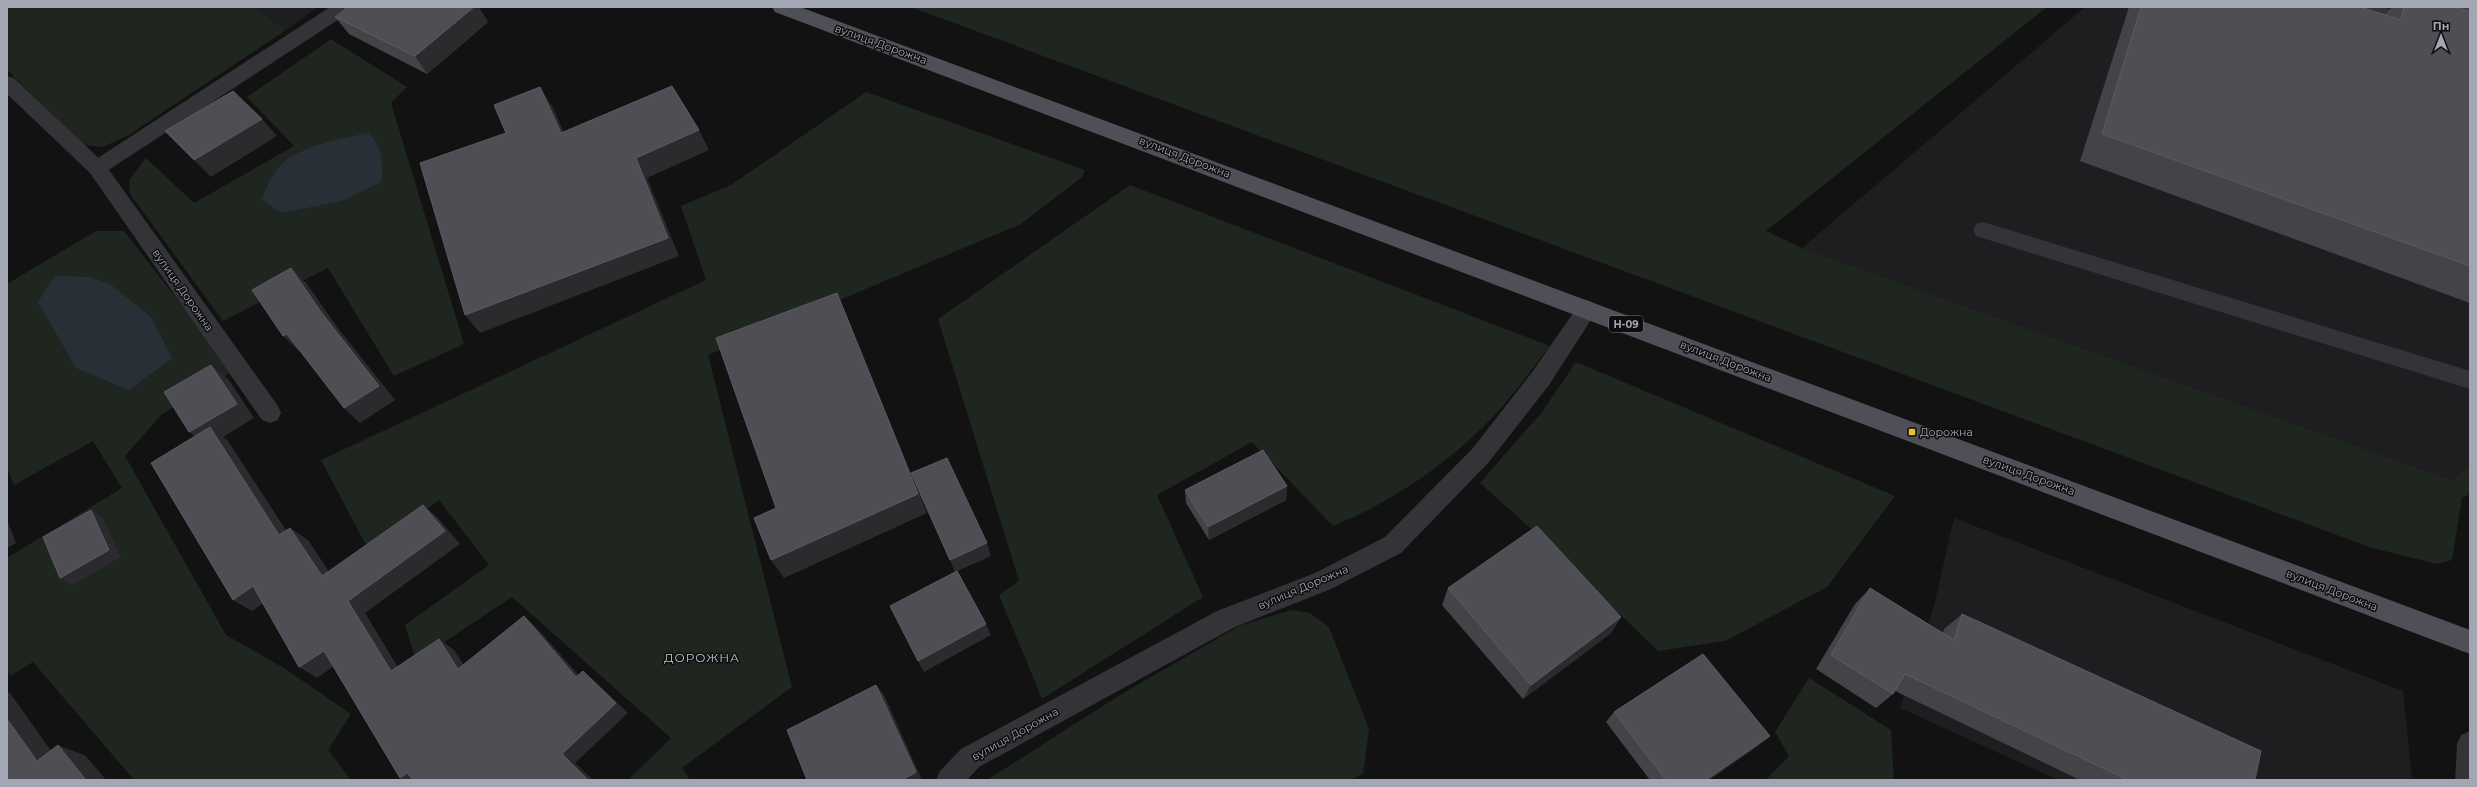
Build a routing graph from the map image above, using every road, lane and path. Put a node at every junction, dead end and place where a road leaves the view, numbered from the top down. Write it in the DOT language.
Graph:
graph roads {
  1 [pos="344,7"];
  2 [pos="781,7"];
  3 [pos="2361,7"];
  4 [pos="2470,41"];
  5 [pos="7,83"];
  6 [pos="97,168"];
  7 [pos="1983,230"];
  8 [pos="1588,309"];
  9 [pos="2470,380"];
  10 [pos="270,413"];
  11 [pos="2470,642"];
  12 [pos="2470,744"];
  13 [pos="949,780"];
  14 [pos="2468,780"];
  1 -- 6 [label="street"];
  2 -- 8 [label="main road, вулиця Дорожна / Н-09"];
  3 -- 4 [label="street"];
  5 -- 6 [label="street, вулиця Дорожна"];
  6 -- 10 [label="street, вулиця Дорожна"];
  7 -- 9 [label="street"];
  8 -- 11 [label="main road, вулиця Дорожна / Н-09"];
  8 -- 13 [label="street, вулиця Дорожна"];
  12 -- 14 [label="street"];
}
